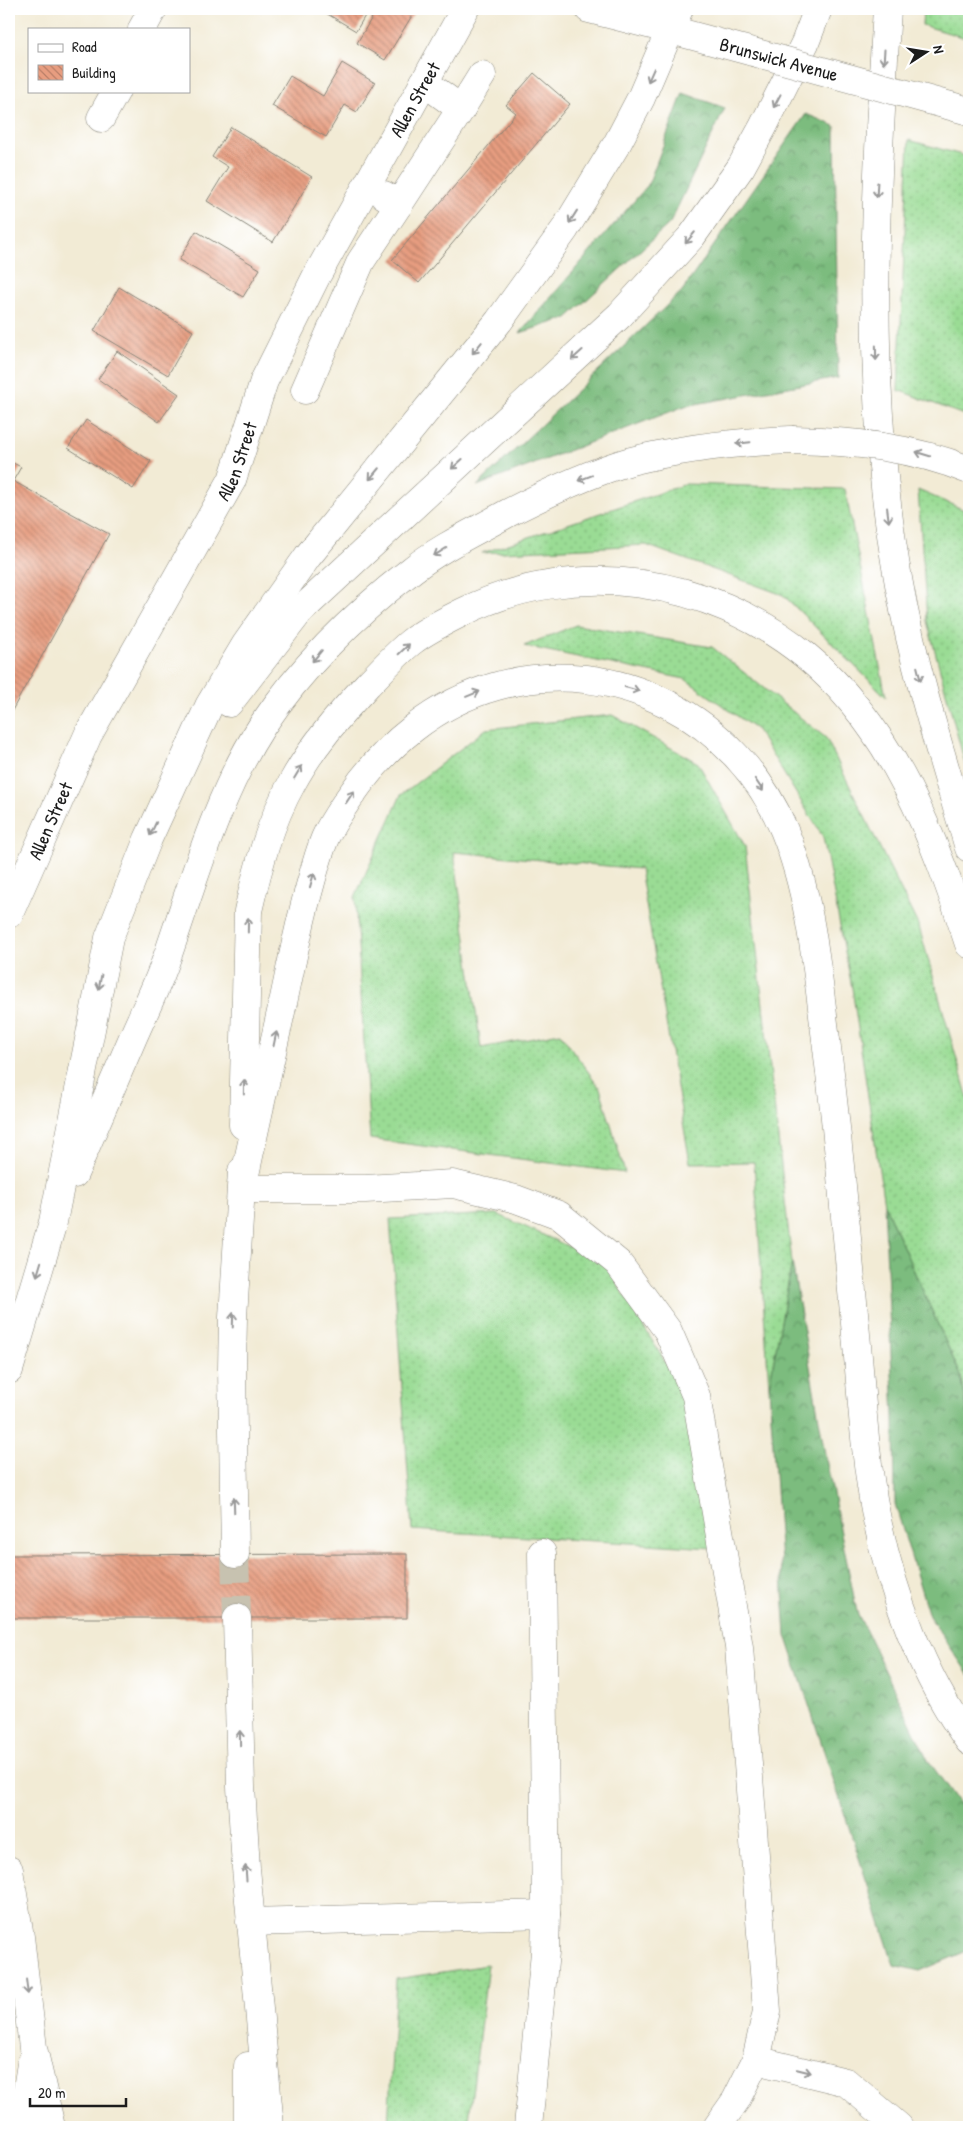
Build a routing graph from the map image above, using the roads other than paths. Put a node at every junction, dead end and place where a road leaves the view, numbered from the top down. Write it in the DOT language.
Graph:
graph roads {
  1 [pos="153,9"];
  2 [pos="465,9"];
  3 [pos="589,9"];
  4 [pos="818,9"];
  5 [pos="887,9"];
  6 [pos="675,19"];
  7 [pos="143,28"];
  8 [pos="482,75"];
  9 [pos="424,82"];
  10 [pos="115,92"];
  11 [pos="461,109"];
  12 [pos="969,111"];
  13 [pos="101,118"];
  14 [pos="367,184"];
  15 [pos="399,204"];
  16 [pos="306,390"];
  17 [pos="969,470"];
  18 [pos="173,785"];
  19 [pos="969,848"];
  20 [pos="9,914"];
  21 [pos="969,944"];
  22 [pos="242,1189"];
  23 [pos="53,1222"];
  24 [pos="9,1370"];
  25 [pos="542,1553"];
  26 [pos="235,1554"];
  27 [pos="237,1618"];
  28 [pos="962,1731"];
  29 [pos="9,1870"];
  30 [pos="546,1914"];
  31 [pos="250,1922"];
  32 [pos="33,2048"];
  33 [pos="756,2060"];
  34 [pos="21,2127"];
  35 [pos="50,2127"];
  36 [pos="248,2127"];
  37 [pos="270,2127"];
  38 [pos="528,2127"];
  39 [pos="717,2127"];
  40 [pos="899,2127"];
  1 -- 7 [label="main road"];
  2 -- 9 [label="main road, Allen Street"];
  3 -- 6 [label="main road, Brunswick Avenue"];
  4 -- 18 [label="main road, one-way"];
  5 -- 19 [label="main road, one-way"];
  6 -- 12 [label="main road, Brunswick Avenue, bridge"];
  6 -- 18 [label="main road, one-way"];
  8 -- 11 [label="main road"];
  9 -- 11 [label="main road"];
  9 -- 14 [label="main road, Allen Street"];
  10 -- 13 [label="main road"];
  11 -- 15 [label="main road"];
  14 -- 15 [label="main road"];
  14 -- 20 [label="main road, Allen Street"];
  15 -- 16 [label="main road"];
  17 -- 23 [label="main road, one-way, bridge"];
  18 -- 23 [label="main road, one-way"];
  22 -- 21 [label="main road, one-way"];
  26 -- 22 [label="main road, one-way"];
  22 -- 28 [label="main road, one-way"];
  22 -- 33 [label="main road"];
  23 -- 24 [label="main road, one-way"];
  25 -- 30 [label="main road"];
  31 -- 27 [label="main road, one-way"];
  29 -- 32 [label="main road, one-way"];
  30 -- 31 [label="main road"];
  30 -- 38 [label="main road"];
  31 -- 36 [label="main road"];
  31 -- 37 [label="main road"];
  32 -- 34 [label="main road"];
  32 -- 35 [label="main road"];
  33 -- 39 [label="main road"];
  33 -- 40 [label="main road, one-way"];
}
